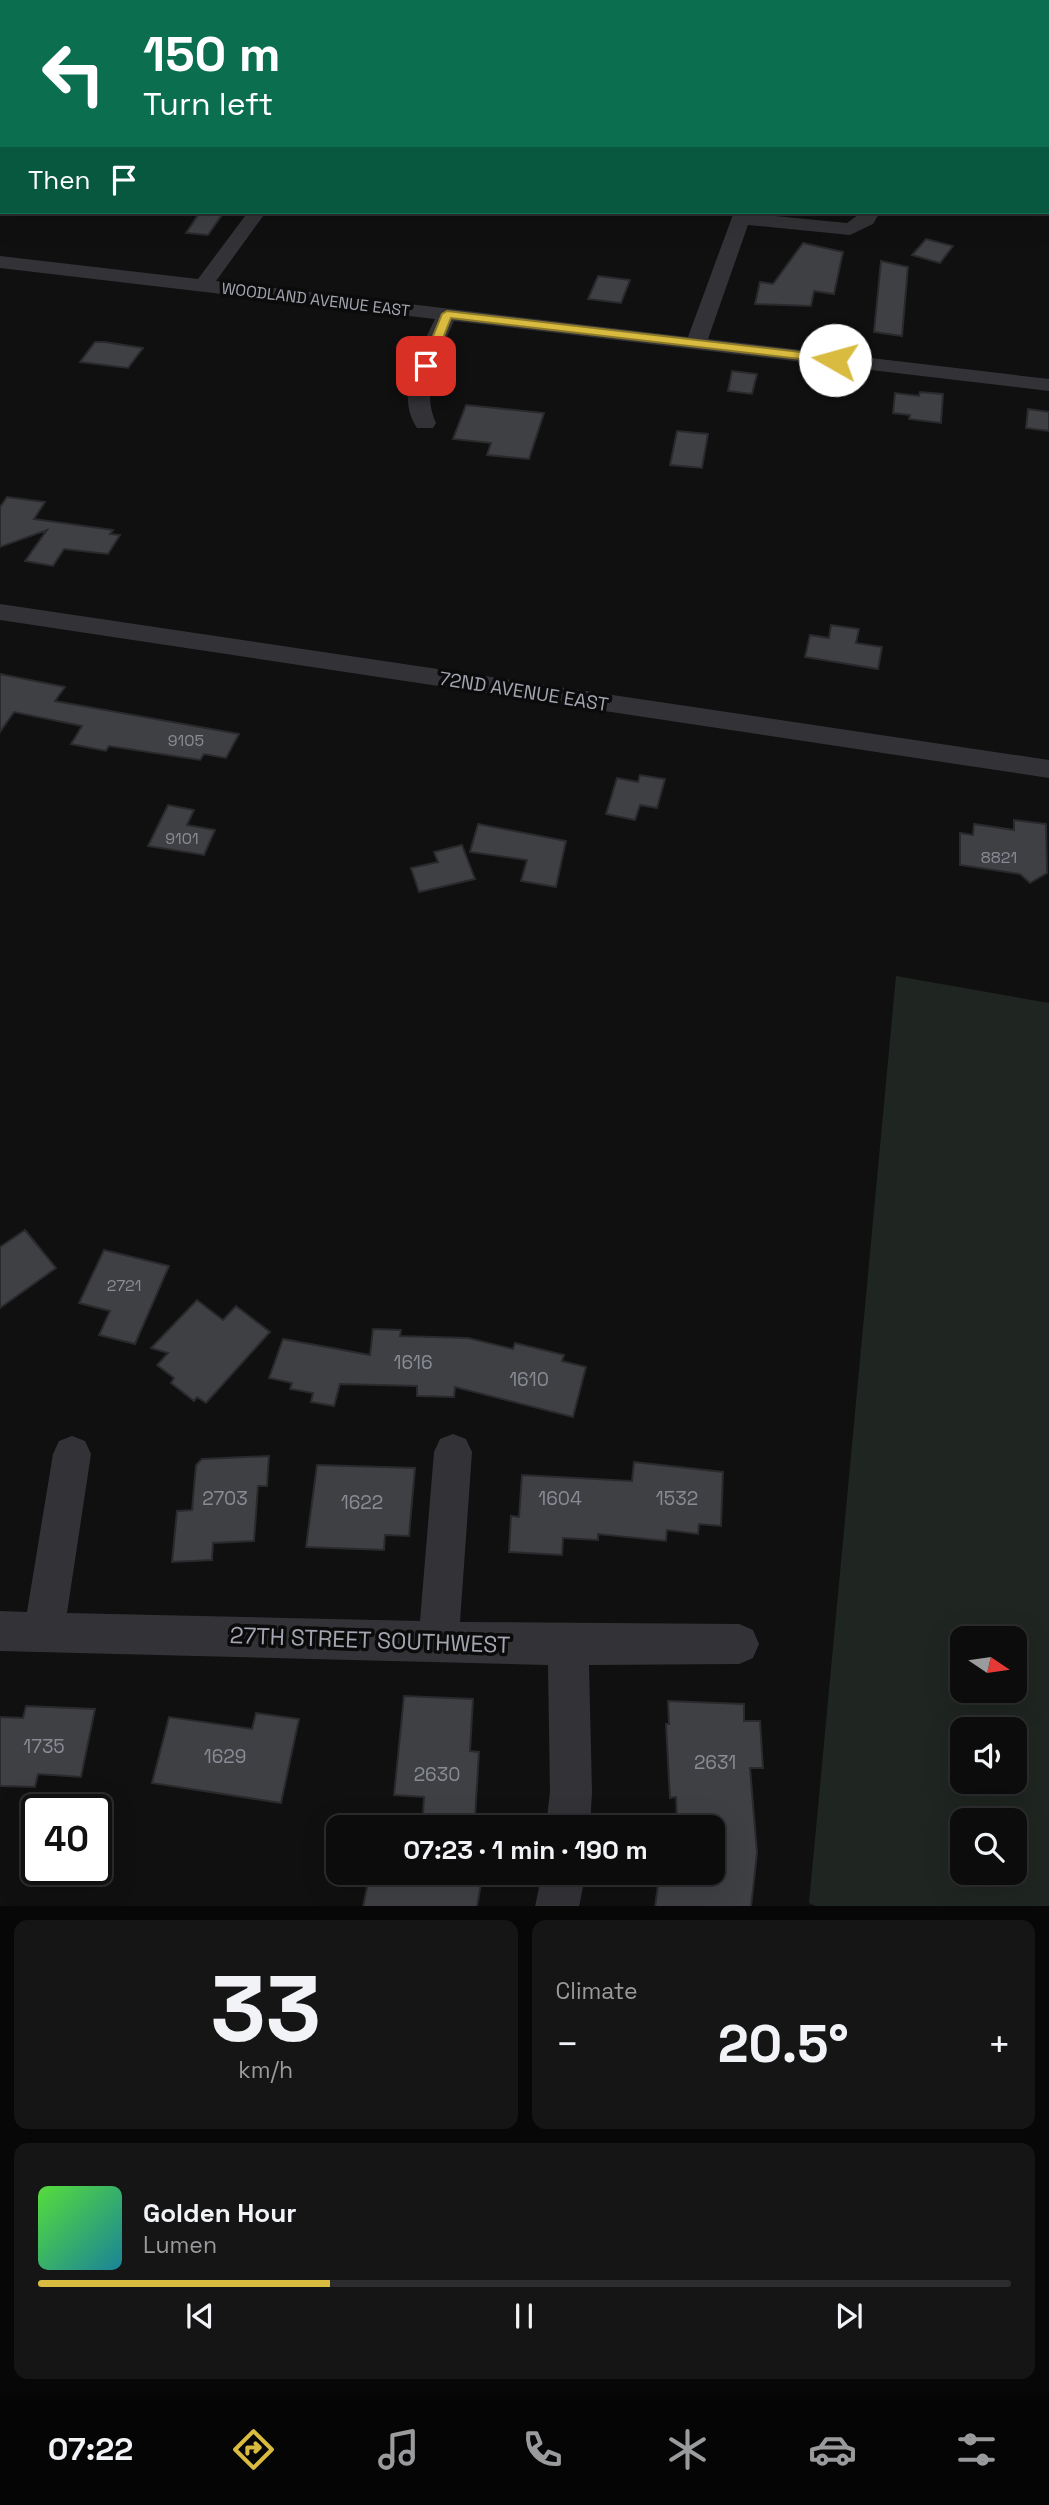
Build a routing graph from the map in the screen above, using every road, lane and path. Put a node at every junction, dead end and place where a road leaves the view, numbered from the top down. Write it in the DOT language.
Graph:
graph roads {
  1 [pos="256,214"];
  2 [pos="870,214"];
  3 [pos="741,216"];
  4 [pos="0,262"];
  5 [pos="203,286"];
  6 [pos="447,314"];
  7 [pos="696,343"];
  8 [pos="1049,385"];
  9 [pos="425,423"];
  10 [pos="0,612"];
  11 [pos="1049,769"];
  12 [pos="453,1452"];
  13 [pos="72,1454"];
  14 [pos="0,1631"];
  15 [pos="44,1631"];
  16 [pos="438,1642"];
  17 [pos="739,1644"];
  18 [pos="568,1645"];
  19 [pos="569,1815"];
  20 [pos="561,1885"];
  21 [pos="556,1906"];
  1 -- 5 [label="street"];
  2 -- 3 [label="street"];
  3 -- 7 [label="street"];
  4 -- 5 [label="street, WOODLAND AVENUE EAST"];
  5 -- 6 [label="street, WOODLAND AVENUE EAST"];
  6 -- 7 [label="street, WOODLAND AVENUE EAST"];
  6 -- 9 [label="street"];
  7 -- 8 [label="street, WOODLAND AVENUE EAST"];
  10 -- 11 [label="street, 72ND AVENUE EAST"];
  12 -- 16 [label="street"];
  13 -- 15 [label="street"];
  14 -- 15 [label="street, 27TH STREET SOUTHWEST"];
  15 -- 16 [label="street, 27TH STREET SOUTHWEST"];
  16 -- 18 [label="street, 27TH STREET SOUTHWEST"];
  17 -- 18 [label="street, 27TH STREET SOUTHWEST"];
  18 -- 19 [label="street"];
  20 -- 21 [label="street"];
}
